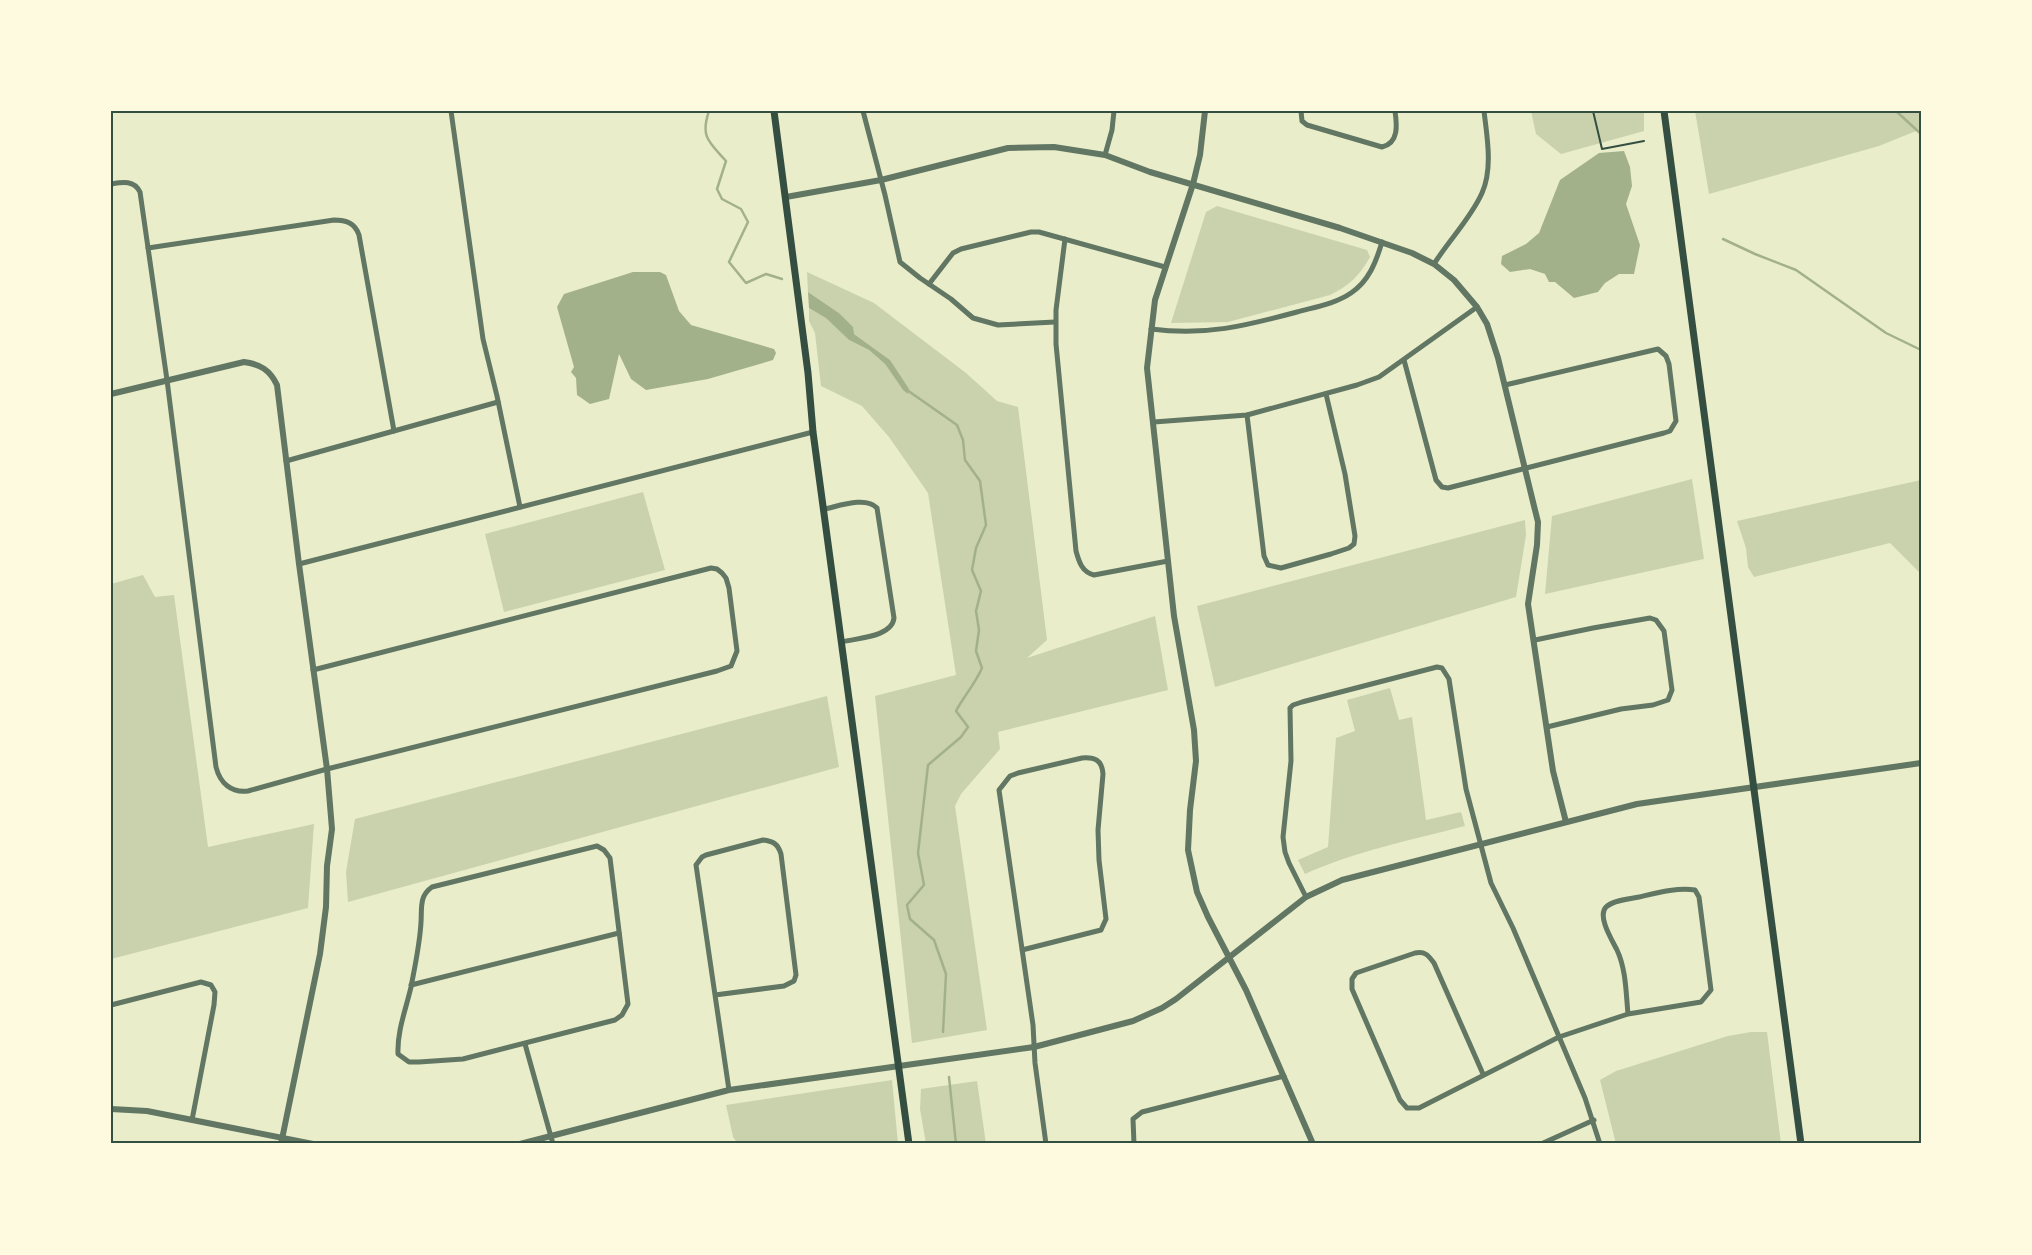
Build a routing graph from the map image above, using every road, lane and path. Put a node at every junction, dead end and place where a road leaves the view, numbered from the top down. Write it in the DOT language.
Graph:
graph roads {
  1 [pos="451,111"];
  2 [pos="774,111"];
  3 [pos="863,111"];
  4 [pos="1114,111"];
  5 [pos="1205,111"];
  6 [pos="1301,111"];
  7 [pos="1395,111"];
  8 [pos="1484,111"];
  9 [pos="1593,111"];
  10 [pos="1664,111"];
  11 [pos="1644,141"];
  12 [pos="1105,155"];
  13 [pos="881,180"];
  14 [pos="111,184"];
  15 [pos="1193,184"];
  16 [pos="786,197"];
  17 [pos="1065,239"];
  18 [pos="1382,242"];
  19 [pos="148,248"];
  20 [pos="1434,264"];
  21 [pos="1165,268"];
  22 [pos="929,284"];
  23 [pos="1477,308"];
  24 [pos="1055,322"];
  25 [pos="1151,329"];
  26 [pos="1404,360"];
  27 [pos="167,380"];
  28 [pos="1505,385"];
  29 [pos="111,394"];
  30 [pos="1326,394"];
  31 [pos="498,402"];
  32 [pos="1246,415"];
  33 [pos="1154,422"];
  34 [pos="394,431"];
  35 [pos="813,432"];
  36 [pos="286,461"];
  37 [pos="1525,469"];
  38 [pos="520,507"];
  39 [pos="825,509"];
  40 [pos="1168,561"];
  41 [pos="299,564"];
  42 [pos="1534,640"];
  43 [pos="842,642"];
  44 [pos="313,670"];
  45 [pos="1547,727"];
  46 [pos="1921,763"];
  47 [pos="327,769"];
  48 [pos="1754,787"];
  49 [pos="1566,822"];
  50 [pos="1480,844"];
  51 [pos="1306,897"];
  52 [pos="619,933"];
  53 [pos="1022,950"];
  54 [pos="1229,959"];
  55 [pos="411,985"];
  56 [pos="715,995"];
  57 [pos="111,1005"];
  58 [pos="1628,1014"];
  59 [pos="1559,1037"];
  60 [pos="525,1044"];
  61 [pos="1034,1047"];
  62 [pos="898,1066"];
  63 [pos="1483,1074"];
  64 [pos="1284,1076"];
  65 [pos="729,1090"];
  66 [pos="111,1109"];
  67 [pos="192,1120"];
  68 [pos="1594,1120"];
  69 [pos="551,1136"];
  70 [pos="282,1141"];
  71 [pos="313,1144"];
  72 [pos="520,1144"];
  73 [pos="553,1144"];
  74 [pos="909,1144"];
  75 [pos="1046,1144"];
  76 [pos="1134,1144"];
  77 [pos="1313,1144"];
  78 [pos="1541,1144"];
  79 [pos="1600,1144"];
  80 [pos="1801,1144"];
  1 -- 31 [label="street"];
  2 -- 16 [label="main road"];
  3 -- 13 [label="street"];
  4 -- 12 [label="street"];
  5 -- 15 [label="street"];
  6 -- 7 [label="street"];
  8 -- 20 [label="street"];
  9 -- 11 [label="path"];
  10 -- 48 [label="main road"];
  12 -- 13 [label="street"];
  12 -- 15 [label="street"];
  13 -- 16 [label="street"];
  13 -- 22 [label="street"];
  14 -- 19 [label="street"];
  15 -- 18 [label="street"];
  15 -- 21 [label="street"];
  16 -- 35 [label="main road"];
  17 -- 21 [label="street"];
  17 -- 22 [label="street"];
  17 -- 24 [label="street"];
  18 -- 20 [label="street"];
  18 -- 25 [label="street"];
  19 -- 27 [label="street"];
  19 -- 34 [label="street"];
  20 -- 23 [label="street"];
  21 -- 25 [label="street"];
  22 -- 24 [label="street"];
  23 -- 26 [label="street"];
  23 -- 28 [label="street"];
  24 -- 40 [label="street"];
  25 -- 33 [label="street"];
  26 -- 30 [label="street"];
  26 -- 37 [label="street"];
  27 -- 29 [label="street"];
  27 -- 36 [label="street"];
  27 -- 47 [label="street"];
  28 -- 37 [label="street"];
  28 -- 37 [label="street"];
  30 -- 32 [label="street"];
  30 -- 32 [label="street"];
  31 -- 34 [label="street"];
  31 -- 38 [label="street"];
  32 -- 33 [label="street"];
  33 -- 40 [label="street"];
  34 -- 36 [label="street"];
  35 -- 38 [label="street"];
  35 -- 39 [label="main road"];
  36 -- 41 [label="street"];
  37 -- 42 [label="street"];
  38 -- 41 [label="street"];
  39 -- 43 [label="main road"];
  39 -- 43 [label="street"];
  40 -- 54 [label="street"];
  41 -- 44 [label="street"];
  42 -- 45 [label="street"];
  42 -- 45 [label="street"];
  43 -- 62 [label="main road"];
  44 -- 47 [label="street"];
  44 -- 47 [label="street"];
  45 -- 49 [label="street"];
  46 -- 48 [label="street"];
  47 -- 70 [label="street"];
  48 -- 49 [label="street"];
  48 -- 80 [label="main road"];
  49 -- 50 [label="street"];
  50 -- 51 [label="street"];
  50 -- 51 [label="street"];
  50 -- 59 [label="street"];
  51 -- 54 [label="street"];
  52 -- 55 [label="street"];
  52 -- 55 [label="street"];
  52 -- 60 [label="street"];
  53 -- 53 [label="street"];
  53 -- 61 [label="street"];
  54 -- 61 [label="street"];
  54 -- 64 [label="street"];
  55 -- 60 [label="street"];
  56 -- 56 [label="street"];
  56 -- 65 [label="street"];
  57 -- 67 [label="street"];
  58 -- 58 [label="street"];
  58 -- 59 [label="street"];
  59 -- 63 [label="street"];
  59 -- 68 [label="street"];
  60 -- 69 [label="street"];
  61 -- 62 [label="street"];
  61 -- 75 [label="street"];
  62 -- 65 [label="street"];
  62 -- 74 [label="main road"];
  63 -- 63 [label="street"];
  64 -- 76 [label="street"];
  64 -- 77 [label="street"];
  65 -- 69 [label="street"];
  66 -- 67 [label="street"];
  67 -- 70 [label="street"];
  68 -- 78 [label="street"];
  68 -- 79 [label="street"];
  69 -- 72 [label="street"];
  69 -- 73 [label="street"];
  70 -- 71 [label="street"];
}
